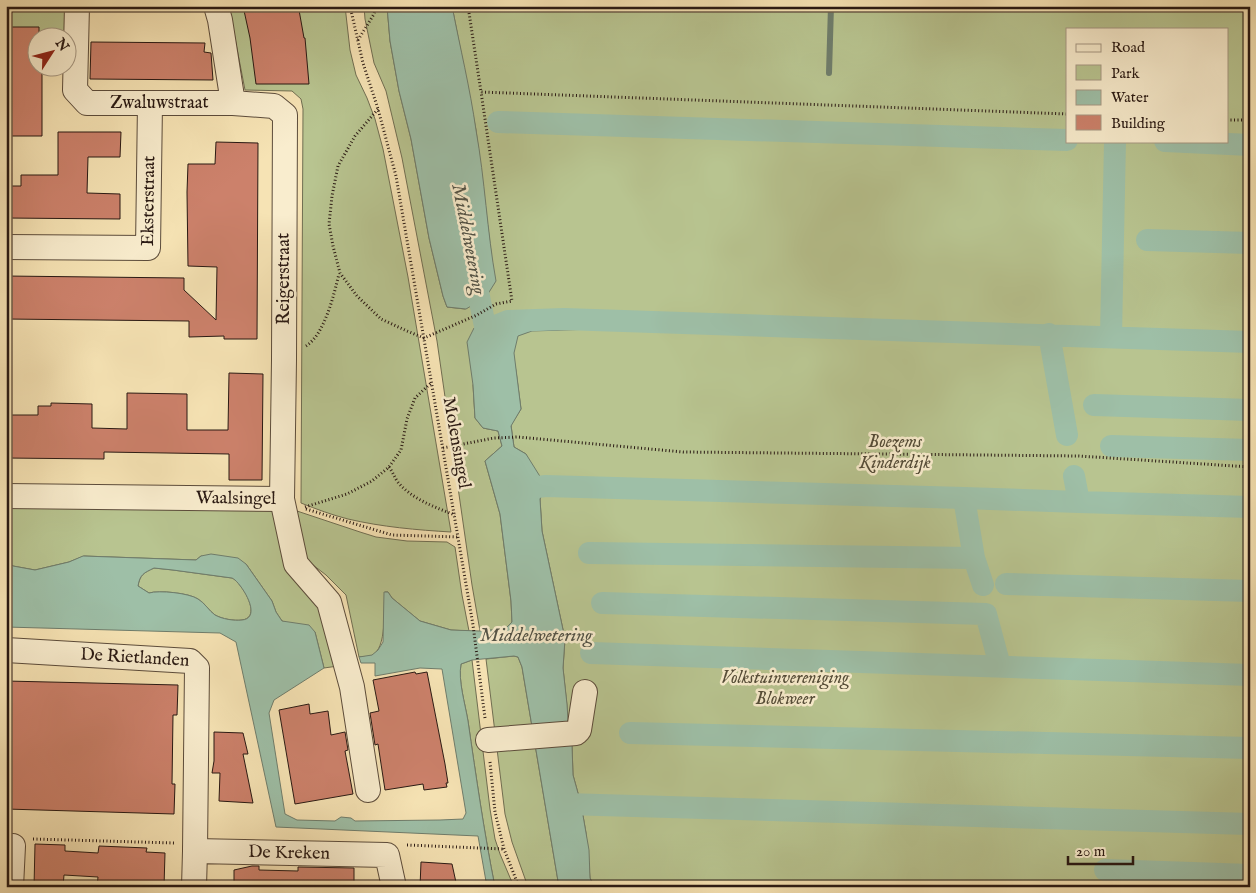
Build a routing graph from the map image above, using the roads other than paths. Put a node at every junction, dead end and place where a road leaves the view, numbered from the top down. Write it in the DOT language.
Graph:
graph roads {
  1 [pos="77,6"];
  2 [pos="216,6"];
  3 [pos="150,103"];
  4 [pos="233,103"];
  5 [pos="6,247"];
  6 [pos="6,496"];
  7 [pos="282,499"];
  8 [pos="6,650"];
  9 [pos="585,692"];
  10 [pos="488,740"];
  11 [pos="368,790"];
  12 [pos="9,846"];
  13 [pos="195,851"];
  14 [pos="11,887"];
  15 [pos="194,887"];
  16 [pos="394,887"];
  1 -- 3 [label="street, Zwaluwstraat"];
  2 -- 4 [label="street, Zwaluwstraat"];
  3 -- 4 [label="street, Zwaluwstraat"];
  3 -- 5 [label="street, Eksterstraat"];
  4 -- 7 [label="street, Reigerstraat"];
  6 -- 7 [label="street, Waalsingel"];
  7 -- 11 [label="street, Reigerstraat"];
  8 -- 13 [label="street, De Rietlanden"];
  9 -- 10 [label="street"];
  12 -- 14 [label="street"];
  13 -- 15 [label="street"];
  13 -- 16 [label="street, De Kreken"];
}
